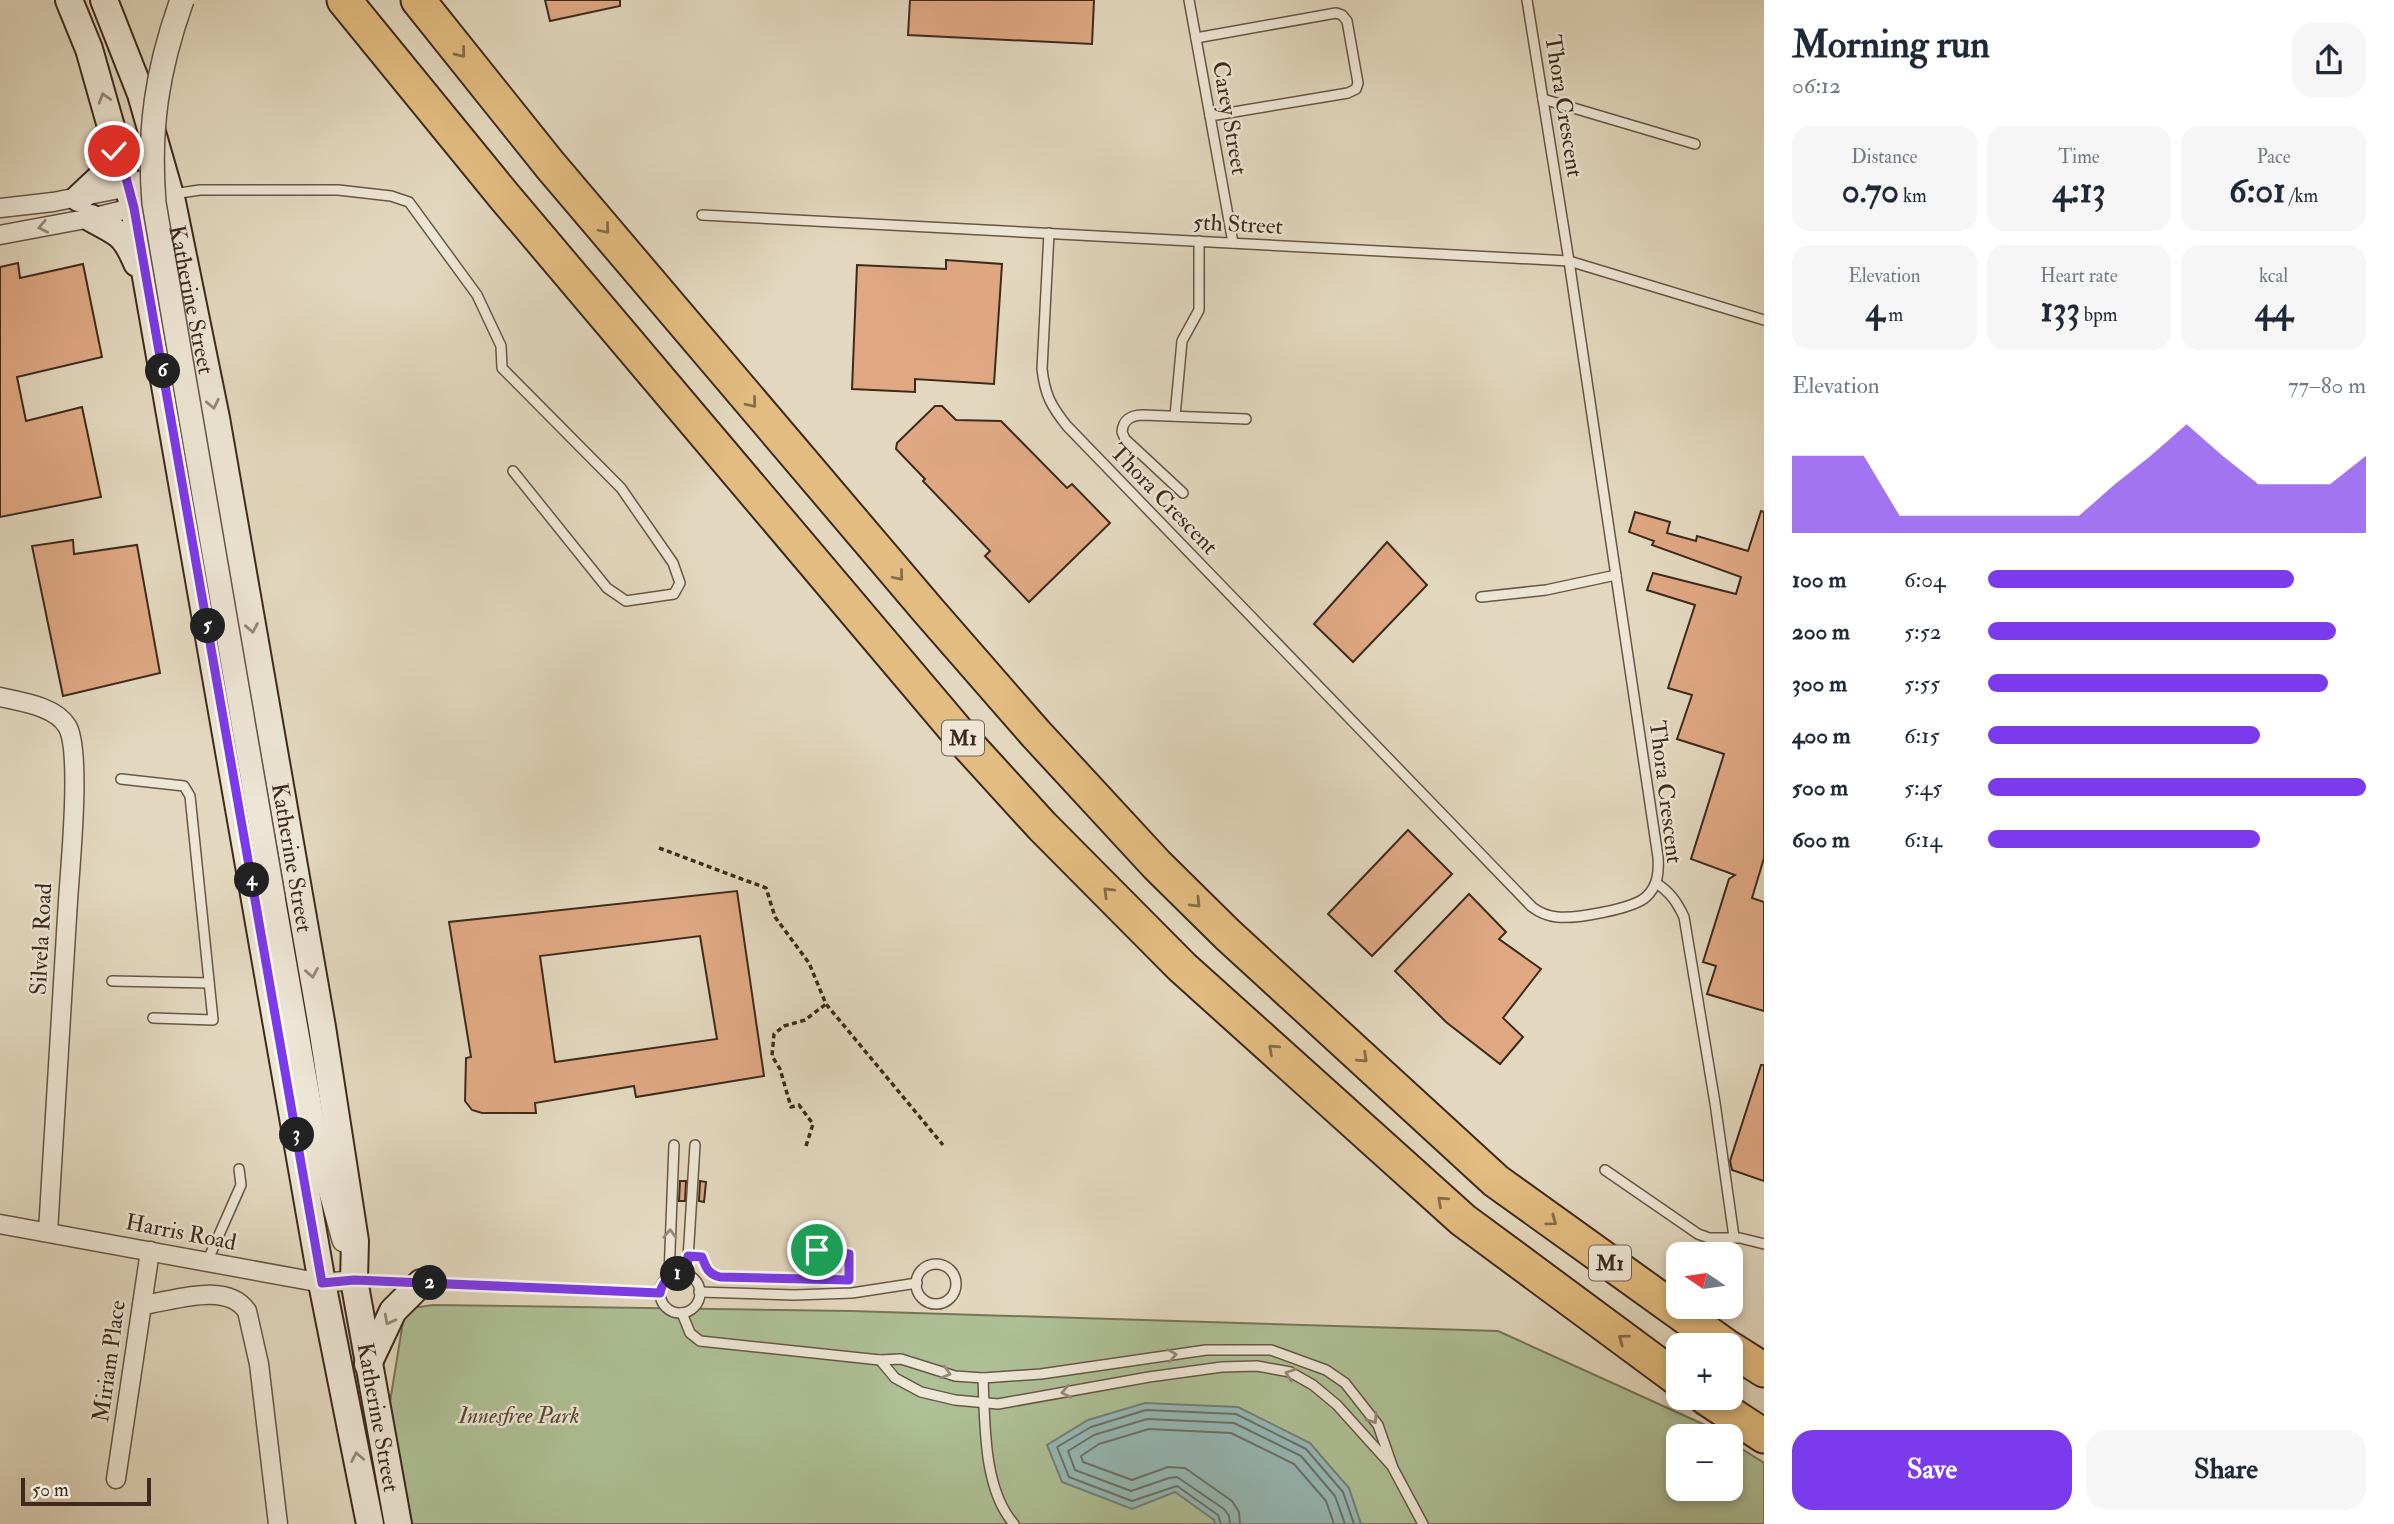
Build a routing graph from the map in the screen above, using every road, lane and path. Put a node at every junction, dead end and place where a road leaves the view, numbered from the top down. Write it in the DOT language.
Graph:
graph roads {
  1 [pos="69,0"];
  2 [pos="104,0"];
  3 [pos="182,0"];
  4 [pos="344,0"];
  5 [pos="418,0"];
  6 [pos="1189,0"];
  7 [pos="1527,0"];
  8 [pos="1196,38"];
  9 [pos="1543,99"];
  10 [pos="1210,116"];
  11 [pos="115,136"];
  12 [pos="1695,144"];
  13 [pos="166,182"];
  14 [pos="132,198"];
  15 [pos="0,208"];
  16 [pos="85,208"];
  17 [pos="702,215"];
  18 [pos="1049,233"];
  19 [pos="0,235"];
  20 [pos="1199,242"];
  21 [pos="1233,243"];
  22 [pos="1569,261"];
  23 [pos="149,294"];
  24 [pos="1764,320"];
  25 [pos="1175,416"];
  26 [pos="1246,419"];
  27 [pos="513,471"];
  28 [pos="1183,493"];
  29 [pos="1616,576"];
  30 [pos="1481,597"];
  31 [pos="0,697"];
  32 [pos="121,779"];
  33 [pos="659,848"];
  34 [pos="1656,883"];
  35 [pos="113,981"];
  36 [pos="209,983"];
  37 [pos="826,1004"];
  38 [pos="153,1018"];
  39 [pos="674,1145"];
  40 [pos="695,1145"];
  41 [pos="943,1145"];
  42 [pos="806,1146"];
  43 [pos="239,1169"];
  44 [pos="1605,1170"];
  45 [pos="0,1224"];
  46 [pos="48,1232"];
  47 [pos="1734,1237"];
  48 [pos="1764,1244"];
  49 [pos="817,1250"];
  50 [pos="150,1251"];
  51 [pos="688,1256"];
  52 [pos="207,1262"];
  53 [pos="687,1275"];
  54 [pos="669,1277"];
  55 [pos="354,1280"];
  56 [pos="322,1283"];
  57 [pos="421,1283"];
  58 [pos="917,1283"];
  59 [pos="699,1292"];
  60 [pos="660,1293"];
  61 [pos="142,1305"];
  62 [pos="682,1313"];
  63 [pos="1708,1333"];
  64 [pos="1743,1354"];
  65 [pos="1743,1357"];
  66 [pos="880,1360"];
  67 [pos="368,1364"];
  68 [pos="1764,1364"];
  69 [pos="1666,1370"];
  70 [pos="1764,1370"];
  71 [pos="983,1378"];
  72 [pos="984,1403"];
  73 [pos="1724,1410"];
  74 [pos="1764,1436"];
  75 [pos="1393,1468"];
  76 [pos="116,1479"];
  77 [pos="278,1524"];
  78 [pos="370,1524"];
  79 [pos="398,1524"];
  80 [pos="1014,1524"];
  81 [pos="1423,1524"];
  11 -- 1 [label="main road, Katherine Street, one-way"];
  2 -- 13 [label="main road, Katherine Street"];
  3 -- 55 [label="street, bridge"];
  69 -- 4 [label="highway, M1, one-way"];
  5 -- 63 [label="highway, M1, one-way"];
  6 -- 8 [label="lane, Carey Street"];
  7 -- 9 [label="lane, Thora Crescent"];
  8 -- 10 [label="lane, Carey Street"];
  8 -- 10 [label="lane"];
  9 -- 12 [label="lane"];
  9 -- 22 [label="lane, Thora Crescent"];
  10 -- 21 [label="lane, Carey Street"];
  11 -- 14 [label="main road, Katherine Street"];
  11 -- 16 [label="main road"];
  13 -- 14 [label="street"];
  13 -- 14 [label="street, Katherine Street"];
  13 -- 27 [label="lane"];
  13 -- 55 [label="main road, Katherine Street, one-way"];
  14 -- 16 [label="street"];
  14 -- 23 [label="main road, Katherine Street"];
  15 -- 16 [label="street"];
  16 -- 19 [label="street, one-way"];
  16 -- 23 [label="main road"];
  17 -- 18 [label="lane, 5th Street"];
  18 -- 20 [label="lane, 5th Street"];
  18 -- 34 [label="lane, Thora Crescent"];
  20 -- 21 [label="lane, 5th Street"];
  20 -- 25 [label="lane"];
  21 -- 22 [label="lane, 5th Street"];
  22 -- 24 [label="lane, 5th Street"];
  22 -- 29 [label="lane, Thora Crescent"];
  23 -- 56 [label="main road, Katherine Street"];
  25 -- 26 [label="lane"];
  25 -- 28 [label="lane"];
  29 -- 30 [label="lane"];
  29 -- 34 [label="lane, Thora Crescent"];
  31 -- 46 [label="street, Silvela Road"];
  32 -- 36 [label="lane"];
  33 -- 37 [label="path"];
  34 -- 47 [label="lane"];
  35 -- 36 [label="lane"];
  36 -- 38 [label="lane"];
  37 -- 41 [label="path"];
  37 -- 42 [label="path"];
  54 -- 39 [label="lane, one-way"];
  40 -- 51 [label="lane"];
  43 -- 52 [label="lane"];
  44 -- 47 [label="lane"];
  45 -- 46 [label="street, Harris Road"];
  46 -- 50 [label="street, Harris Road"];
  47 -- 48 [label="lane"];
  49 -- 51 [label="path"];
  50 -- 52 [label="street, Harris Road"];
  50 -- 61 [label="street, Miriam Place"];
  51 -- 53 [label="lane"];
  52 -- 56 [label="street, Harris Road"];
  53 -- 54 [label="lane"];
  53 -- 59 [label="lane"];
  54 -- 60 [label="lane"];
  55 -- 56 [label="street, Harris Road"];
  55 -- 57 [label="lane"];
  55 -- 67 [label="main road, Katherine Street"];
  78 -- 56 [label="main road, Katherine Street, one-way"];
  57 -- 60 [label="lane"];
  57 -- 67 [label="main road, one-way"];
  58 -- 58 [label="lane"];
  58 -- 59 [label="lane"];
  59 -- 62 [label="lane"];
  60 -- 62 [label="lane"];
  61 -- 76 [label="street, Miriam Place"];
  61 -- 77 [label="street"];
  62 -- 66 [label="lane"];
  64 -- 68 [label="highway"];
  65 -- 70 [label="highway, M1"];
  66 -- 71 [label="lane, one-way"];
  66 -- 72 [label="lane"];
  67 -- 79 [label="main road, Katherine Street"];
  71 -- 72 [label="lane"];
  71 -- 75 [label="lane, one-way"];
  75 -- 72 [label="lane, one-way"];
  72 -- 80 [label="lane"];
  73 -- 74 [label="highway"];
  75 -- 81 [label="lane"];
}
